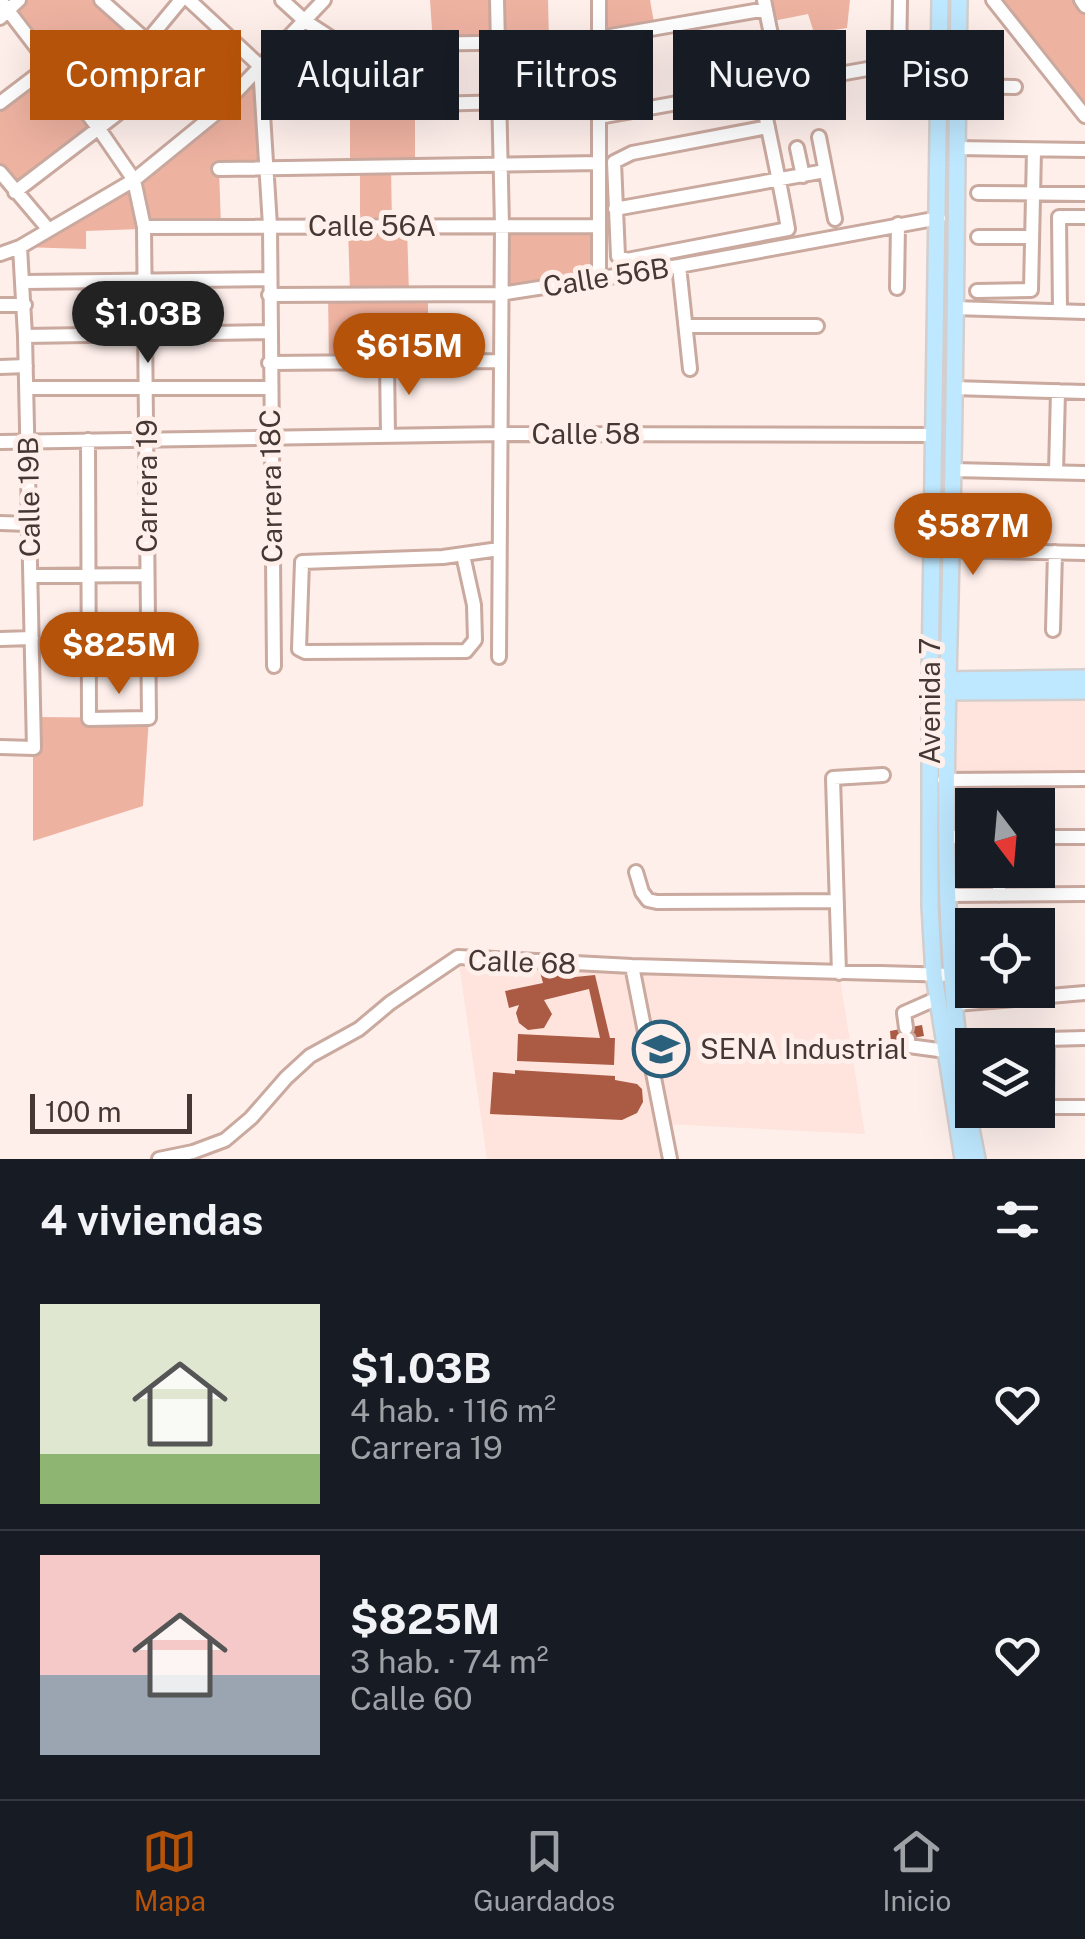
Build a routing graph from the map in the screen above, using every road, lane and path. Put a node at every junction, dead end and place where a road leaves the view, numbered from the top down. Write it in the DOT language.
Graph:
graph roads {
  1 [pos="19,0"];
  2 [pos="101,0"];
  3 [pos="185,0"];
  4 [pos="282,0"];
  5 [pos="324,0"];
  6 [pos="497,0"];
  7 [pos="598,0"];
  8 [pos="900,0"];
  9 [pos="958,0"];
  10 [pos="994,0"];
  11 [pos="937,2"];
  12 [pos="764,5"];
  13 [pos="3,9"];
  14 [pos="305,21"];
  15 [pos="135,30"];
  16 [pos="157,30"];
  17 [pos="319,30"];
  18 [pos="499,30"];
  19 [pos="599,30"];
  20 [pos="639,30"];
  21 [pos="769,30"];
  22 [pos="900,30"];
  23 [pos="939,30"];
  24 [pos="958,30"];
  25 [pos="30,41"];
  26 [pos="260,66"];
  27 [pos="261,76"];
  28 [pos="30,80"];
  29 [pos="241,86"];
  30 [pos="1004,88"];
  31 [pos="1014,88"];
  32 [pos="0,103"];
  33 [pos="1085,116"];
  34 [pos="92,120"];
  35 [pos="110,120"];
  36 [pos="208,120"];
  37 [pos="265,120"];
  38 [pos="500,120"];
  39 [pos="599,120"];
  40 [pos="766,120"];
  41 [pos="940,120"];
  42 [pos="956,120"];
  43 [pos="99,128"];
  44 [pos="768,128"];
  45 [pos="819,137"];
  46 [pos="797,148"];
  47 [pos="956,148"];
  48 [pos="1034,150"];
  49 [pos="1085,150"];
  50 [pos="599,162"];
  51 [pos="501,164"];
  52 [pos="267,168"];
  53 [pos="219,169"];
  54 [pos="826,171"];
  55 [pos="0,172"];
  56 [pos="803,176"];
  57 [pos="134,180"];
  58 [pos="779,180"];
  59 [pos="15,192"];
  60 [pos="978,192"];
  61 [pos="1033,192"];
  62 [pos="1085,194"];
  63 [pos="615,209"];
  64 [pos="1085,217"];
  65 [pos="939,218"];
  66 [pos="836,219"];
  67 [pos="898,224"];
  68 [pos="144,226"];
  69 [pos="270,226"];
  70 [pos="502,226"];
  71 [pos="599,226"];
  72 [pos="50,230"];
  73 [pos="978,237"];
  74 [pos="1032,237"];
  75 [pos="20,246"];
  76 [pos="0,254"];
  77 [pos="679,266"];
  78 [pos="599,279"];
  79 [pos="146,280"];
  80 [pos="269,280"];
  81 [pos="24,282"];
  82 [pos="898,288"];
  83 [pos="977,291"];
  84 [pos="500,294"];
  85 [pos="269,295"];
  86 [pos="0,305"];
  87 [pos="24,305"];
  88 [pos="954,308"];
  89 [pos="1060,311"];
  90 [pos="1085,312"];
  91 [pos="686,326"];
  92 [pos="817,326"];
  93 [pos="269,332"];
  94 [pos="148,335"];
  95 [pos="26,336"];
  96 [pos="500,361"];
  97 [pos="387,362"];
  98 [pos="270,363"];
  99 [pos="26,366"];
  100 [pos="0,367"];
  101 [pos="690,370"];
  102 [pos="27,388"];
  103 [pos="147,388"];
  104 [pos="270,388"];
  105 [pos="954,388"];
  106 [pos="1058,391"];
  107 [pos="1085,392"];
  108 [pos="501,434"];
  109 [pos="388,435"];
  110 [pos="933,435"];
  111 [pos="271,436"];
  112 [pos="147,438"];
  113 [pos="28,440"];
  114 [pos="88,440"];
  115 [pos="0,442"];
  116 [pos="953,470"];
  117 [pos="1056,472"];
  118 [pos="1085,473"];
  119 [pos="0,523"];
  120 [pos="29,524"];
  121 [pos="499,549"];
  122 [pos="952,550"];
  123 [pos="1055,552"];
  124 [pos="1085,552"];
  125 [pos="463,555"];
  126 [pos="147,574"];
  127 [pos="31,576"];
  128 [pos="88,576"];
  129 [pos="1053,630"];
  130 [pos="32,638"];
  131 [pos="0,639"];
  132 [pos="498,657"];
  133 [pos="274,666"];
  134 [pos="1085,678"];
  135 [pos="929,686"];
  136 [pos="948,686"];
  137 [pos="1085,691"];
  138 [pos="0,747"];
  139 [pos="883,775"];
  140 [pos="1085,779"];
  141 [pos="944,780"];
  142 [pos="946,836"];
  143 [pos="955,836"];
  144 [pos="1055,837"];
  145 [pos="1085,837"];
  146 [pos="636,872"];
  147 [pos="999,888"];
  148 [pos="1085,894"];
  149 [pos="948,895"];
  150 [pos="999,895"];
  151 [pos="836,901"];
  152 [pos="632,966"];
  153 [pos="838,973"];
  154 [pos="934,975"];
  155 [pos="953,975"];
  156 [pos="1085,993"];
  157 [pos="955,994"];
  158 [pos="1055,996"];
  159 [pos="938,998"];
  160 [pos="1055,1038"];
  161 [pos="1085,1038"];
  162 [pos="946,1051"];
  163 [pos="1055,1107"];
  164 [pos="1085,1107"];
  165 [pos="973,1128"];
  166 [pos="159,1159"];
  167 [pos="670,1159"];
  168 [pos="962,1159"];
  169 [pos="977,1159"];
  1 -- 13 [label="street"];
  2 -- 15 [label="street"];
  3 -- 16 [label="street"];
  3 -- 26 [label="street"];
  4 -- 14 [label="street"];
  5 -- 14 [label="street"];
  6 -- 18 [label="street"];
  7 -- 19 [label="street"];
  8 -- 22 [label="street"];
  9 -- 24 [label="main road, Avenida 7"];
  10 -- 33 [label="street"];
  11 -- 23 [label="main road, Avenida 7"];
  12 -- 20 [label="street"];
  12 -- 21 [label="street"];
  13 -- 25 [label="street, Carrera 19"];
  14 -- 17 [label="street"];
  14 -- 26 [label="street"];
  26 -- 27 [label="street, Carrera 18C"];
  26 -- 29 [label="street"];
  28 -- 32 [label="street"];
  30 -- 31 [label="street"];
  34 -- 43 [label="street, Carrera 19"];
  35 -- 43 [label="street"];
  36 -- 57 [label="street"];
  37 -- 52 [label="street, Carrera 18C"];
  38 -- 51 [label="street"];
  39 -- 50 [label="street"];
  40 -- 44 [label="street"];
  41 -- 65 [label="main road, Avenida 7"];
  42 -- 47 [label="main road, Avenida 7"];
  43 -- 57 [label="street, Carrera 19"];
  43 -- 59 [label="street"];
  44 -- 58 [label="street"];
  44 -- 63 [label="street"];
  45 -- 54 [label="street"];
  46 -- 56 [label="street"];
  47 -- 48 [label="street"];
  47 -- 88 [label="main road, Avenida 7"];
  48 -- 49 [label="street"];
  48 -- 61 [label="street"];
  50 -- 51 [label="street"];
  50 -- 71 [label="street"];
  51 -- 52 [label="street"];
  51 -- 70 [label="street"];
  52 -- 53 [label="street"];
  52 -- 69 [label="street, Carrera 18C"];
  54 -- 56 [label="street"];
  54 -- 66 [label="street"];
  55 -- 59 [label="street"];
  56 -- 58 [label="street"];
  57 -- 68 [label="street, Carrera 19"];
  57 -- 72 [label="street"];
  58 -- 63 [label="street"];
  58 -- 63 [label="street"];
  59 -- 72 [label="street"];
  60 -- 61 [label="street"];
  61 -- 62 [label="street"];
  61 -- 74 [label="street"];
  64 -- 89 [label="street"];
  65 -- 67 [label="street, Calle 56B"];
  65 -- 110 [label="main road, Avenida 7"];
  67 -- 77 [label="street, Calle 56B"];
  67 -- 82 [label="street"];
  68 -- 69 [label="street, Calle 56A"];
  68 -- 79 [label="street, Carrera 19"];
  69 -- 70 [label="street, Calle 56A"];
  69 -- 80 [label="street, Carrera 18C"];
  70 -- 71 [label="street, Calle 56A"];
  70 -- 84 [label="street"];
  71 -- 78 [label="street"];
  72 -- 75 [label="street"];
  73 -- 74 [label="street"];
  74 -- 83 [label="street"];
  75 -- 76 [label="street"];
  75 -- 81 [label="street, Calle 19B"];
  77 -- 78 [label="street, Calle 56B"];
  77 -- 91 [label="street"];
  78 -- 84 [label="street, Calle 56B"];
  79 -- 80 [label="street"];
  79 -- 81 [label="street"];
  79 -- 94 [label="street, Carrera 19"];
  80 -- 85 [label="street, Carrera 18C"];
  81 -- 87 [label="street, Calle 19B"];
  84 -- 85 [label="street, Calle 56B"];
  84 -- 96 [label="street"];
  85 -- 93 [label="street, Carrera 18C"];
  86 -- 87 [label="street"];
  87 -- 95 [label="street, Calle 19B"];
  88 -- 89 [label="street"];
  88 -- 105 [label="main road, Avenida 7"];
  89 -- 90 [label="street"];
  91 -- 92 [label="street"];
  91 -- 101 [label="street"];
  93 -- 94 [label="street"];
  93 -- 98 [label="street, Carrera 18C"];
  94 -- 95 [label="street"];
  94 -- 103 [label="street, Carrera 19"];
  95 -- 99 [label="street, Calle 19B"];
  96 -- 97 [label="street"];
  96 -- 108 [label="street"];
  97 -- 98 [label="street"];
  97 -- 109 [label="street"];
  98 -- 104 [label="street, Carrera 18C"];
  99 -- 100 [label="street"];
  99 -- 102 [label="street, Calle 19B"];
  102 -- 103 [label="street"];
  102 -- 113 [label="street, Calle 19B"];
  103 -- 104 [label="street"];
  103 -- 112 [label="street, Carrera 19"];
  104 -- 111 [label="street, Carrera 18C"];
  105 -- 106 [label="street"];
  105 -- 116 [label="main road, Avenida 7"];
  106 -- 107 [label="street"];
  106 -- 117 [label="street"];
  108 -- 109 [label="street, Calle 58"];
  108 -- 110 [label="street, Calle 58"];
  108 -- 121 [label="street"];
  109 -- 111 [label="street, Calle 58"];
  110 -- 135 [label="main road, Avenida 7"];
  111 -- 112 [label="street, Calle 58"];
  111 -- 133 [label="street, Carrera 18C"];
  112 -- 114 [label="street, Calle 58"];
  112 -- 126 [label="street, Carrera 19"];
  113 -- 114 [label="street, Calle 58"];
  113 -- 115 [label="street, Calle 58"];
  113 -- 120 [label="street, Calle 19B"];
  114 -- 128 [label="street"];
  116 -- 117 [label="street"];
  116 -- 122 [label="main road, Avenida 7"];
  117 -- 118 [label="street"];
  119 -- 120 [label="street"];
  120 -- 127 [label="street, Calle 19B"];
  121 -- 125 [label="street"];
  121 -- 132 [label="street"];
  122 -- 123 [label="street"];
  122 -- 136 [label="main road, Avenida 7"];
  123 -- 124 [label="street"];
  123 -- 129 [label="street"];
  125 -- 125 [label="street"];
  126 -- 128 [label="street"];
  126 -- 128 [label="street, Carrera 19"];
  127 -- 128 [label="street"];
  127 -- 130 [label="street, Calle 19B"];
  130 -- 131 [label="street"];
  130 -- 138 [label="street, Calle 19B"];
  134 -- 136 [label="main road"];
  135 -- 136 [label="main road"];
  135 -- 154 [label="main road, Avenida 7"];
  136 -- 137 [label="main road"];
  136 -- 141 [label="main road, Avenida 7"];
  139 -- 151 [label="street"];
  140 -- 141 [label="street"];
  141 -- 142 [label="main road, Avenida 7"];
  142 -- 143 [label="street"];
  142 -- 149 [label="main road, Avenida 7"];
  144 -- 145 [label="street"];
  146 -- 151 [label="street"];
  147 -- 150 [label="street"];
  148 -- 150 [label="street"];
  149 -- 150 [label="street"];
  149 -- 155 [label="main road, Avenida 7"];
  151 -- 153 [label="street"];
  152 -- 153 [label="street, Calle 68"];
  152 -- 166 [label="street, Calle 68"];
  152 -- 167 [label="street"];
  153 -- 154 [label="street, Calle 68"];
  154 -- 155 [label="street, Calle 68"];
  154 -- 159 [label="main road, Avenida 7"];
  155 -- 157 [label="main road, Avenida 7"];
  156 -- 158 [label="street"];
  159 -- 162 [label="main road, Avenida 7"];
  159 -- 162 [label="street"];
  160 -- 161 [label="street"];
  162 -- 168 [label="main road, Avenida 7"];
  163 -- 164 [label="street"];
  165 -- 169 [label="main road, Avenida 7"];
}
